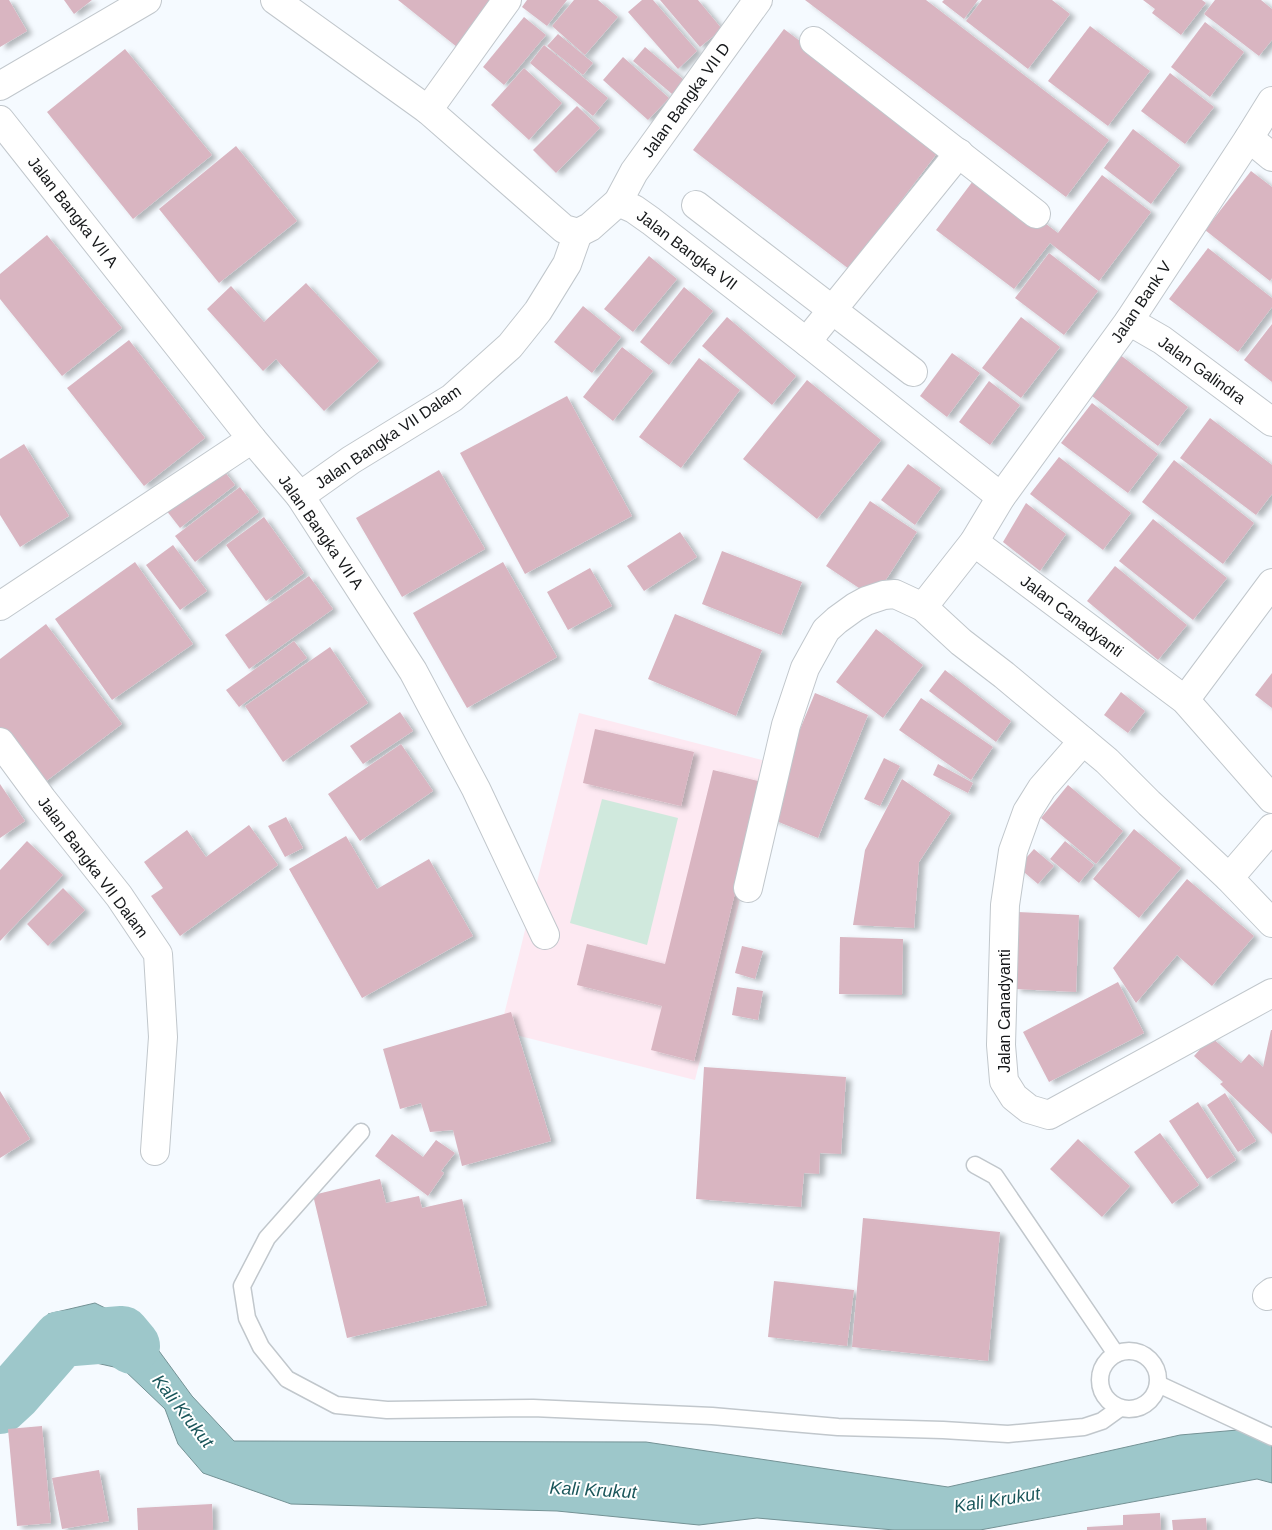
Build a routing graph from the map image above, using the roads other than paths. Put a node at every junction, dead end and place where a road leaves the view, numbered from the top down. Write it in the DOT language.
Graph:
graph roads {
  1 [pos="147,0"];
  2 [pos="275,0"];
  3 [pos="507,0"];
  4 [pos="758,0"];
  5 [pos="814,41"];
  6 [pos="0,86"];
  7 [pos="1272,101"];
  8 [pos="428,110"];
  9 [pos="0,120"];
  10 [pos="1249,138"];
  11 [pos="959,153"];
  12 [pos="1272,157"];
  13 [pos="618,202"];
  14 [pos="696,205"];
  15 [pos="1036,214"];
  16 [pos="578,233"];
  17 [pos="832,310"];
  18 [pos="1130,321"];
  19 [pos="808,342"];
  20 [pos="913,372"];
  21 [pos="1272,422"];
  22 [pos="252,438"];
  23 [pos="300,496"];
  24 [pos="996,505"];
  25 [pos="974,542"];
  26 [pos="1272,583"];
  27 [pos="0,606"];
  28 [pos="923,607"];
  29 [pos="1185,700"];
  30 [pos="1083,741"];
  31 [pos="0,742"];
  32 [pos="1272,799"];
  33 [pos="1272,828"];
  34 [pos="1229,878"];
  35 [pos="748,888"];
  36 [pos="1272,923"];
  37 [pos="545,935"];
  38 [pos="1272,993"];
  39 [pos="361,1132"];
  40 [pos="155,1151"];
  41 [pos="974,1165"];
  42 [pos="1116,1354"];
  43 [pos="1158,1384"];
  44 [pos="1120,1408"];
  45 [pos="1272,1437"];
  1 -- 6 [label="street"];
  2 -- 8 [label="street"];
  3 -- 8 [label="street"];
  4 -- 13 [label="street, Jalan Bangka VII D"];
  5 -- 11 [label="street"];
  7 -- 10 [label="street, Jalan Bank V"];
  8 -- 16 [label="street"];
  9 -- 22 [label="street, Jalan Bangka VII A"];
  10 -- 12 [label="street"];
  10 -- 18 [label="street, Jalan Bank V"];
  11 -- 15 [label="street"];
  11 -- 17 [label="street"];
  13 -- 16 [label="street, Jalan Bangka VII"];
  13 -- 19 [label="street, Jalan Bangka VII"];
  14 -- 17 [label="street"];
  16 -- 23 [label="street, Jalan Bangka VII Dalam"];
  17 -- 19 [label="street"];
  17 -- 20 [label="street"];
  18 -- 21 [label="street, Jalan Galindra"];
  18 -- 24 [label="street, Jalan Bank V"];
  19 -- 24 [label="street, Jalan Bangka VII"];
  22 -- 23 [label="street, Jalan Bangka VII A"];
  22 -- 27 [label="street"];
  23 -- 37 [label="street, Jalan Bangka VII A"];
  24 -- 25 [label="street, Jalan Bank V"];
  25 -- 28 [label="street, Jalan Bank V"];
  25 -- 29 [label="street, Jalan Canadyanti"];
  26 -- 29 [label="street"];
  28 -- 30 [label="street"];
  28 -- 35 [label="street"];
  29 -- 32 [label="street, Jalan Canadyanti"];
  30 -- 34 [label="street"];
  30 -- 38 [label="street, Jalan Canadyanti"];
  31 -- 40 [label="street, Jalan Bangka VII Dalam"];
  33 -- 34 [label="street"];
  34 -- 36 [label="street"];
  39 -- 44 [label="lane"];
  41 -- 42 [label="lane"];
  42 -- 43 [label="lane"];
  42 -- 44 [label="lane"];
  43 -- 44 [label="lane"];
  43 -- 45 [label="lane"];
}
